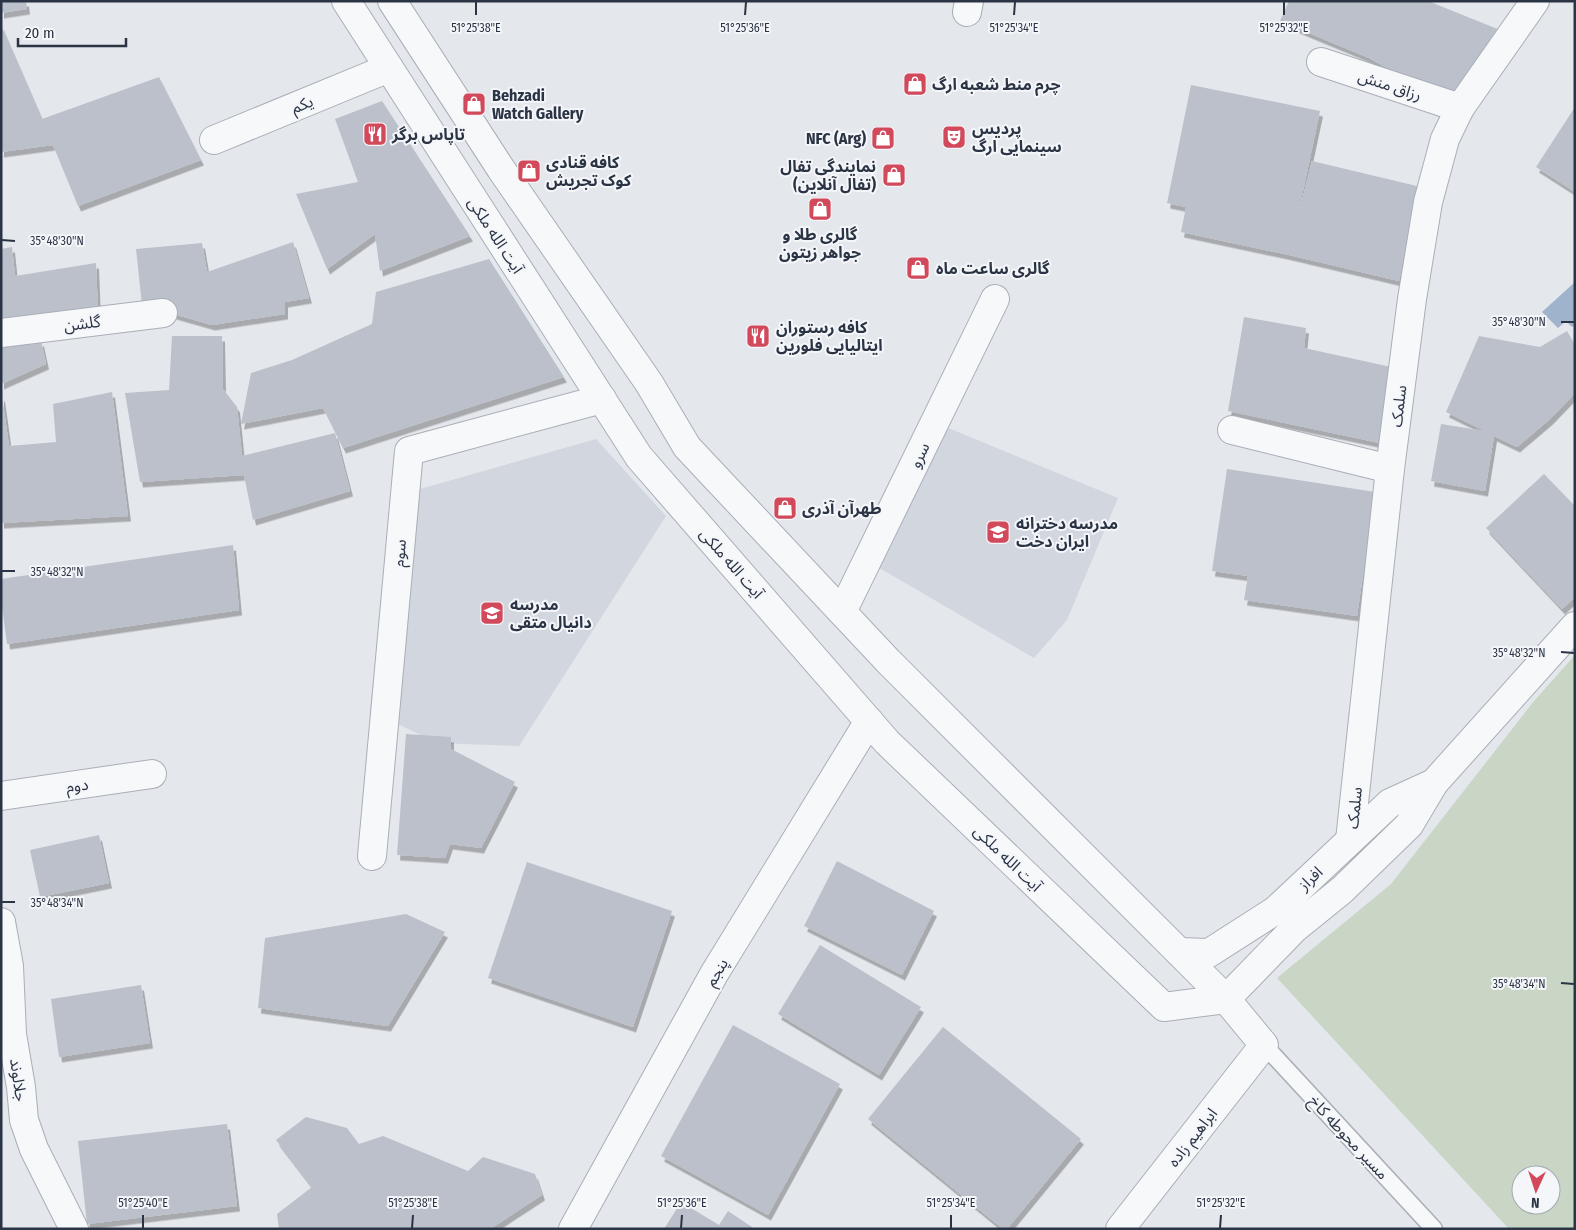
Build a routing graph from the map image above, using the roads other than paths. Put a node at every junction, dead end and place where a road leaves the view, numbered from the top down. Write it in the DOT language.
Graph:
graph roads {
  1 [pos="346,1"];
  2 [pos="392,1"];
  3 [pos="1535,1"];
  4 [pos="1321,62"];
  5 [pos="389,68"];
  6 [pos="1460,108"];
  7 [pos="214,140"];
  8 [pos="995,299"];
  9 [pos="163,313"];
  10 [pos="1,333"];
  11 [pos="602,399"];
  12 [pos="1232,430"];
  13 [pos="1390,468"];
  14 [pos="842,612"];
  15 [pos="1575,626"];
  16 [pos="869,721"];
  17 [pos="152,774"];
  18 [pos="1434,783"];
  19 [pos="1,796"];
  20 [pos="1350,840"];
  21 [pos="372,856"];
  22 [pos="1,922"];
  23 [pos="1179,952"];
  24 [pos="1226,999"];
  25 [pos="1264,1045"];
  26 [pos="74,1229"];
  27 [pos="573,1229"];
  28 [pos="1120,1229"];
  29 [pos="1434,1229"];
  1 -- 5 [label="street, آیت الله ملکی"];
  2 -- 14 [label="street"];
  3 -- 6 [label="street, سلمک"];
  4 -- 6 [label="street, رزاق منش"];
  5 -- 7 [label="street, یکم"];
  5 -- 11 [label="street, آیت الله ملکی"];
  6 -- 13 [label="street, سلمک"];
  8 -- 14 [label="street, سرو"];
  9 -- 10 [label="street, گلشن"];
  11 -- 16 [label="street, آیت الله ملکی"];
  11 -- 21 [label="street, سوم"];
  12 -- 13 [label="street"];
  13 -- 20 [label="street, سلمک"];
  14 -- 23 [label="street"];
  15 -- 18 [label="street, افراز"];
  16 -- 24 [label="street, آیت الله ملکی"];
  16 -- 27 [label="street, پنجم"];
  17 -- 19 [label="street, دوم"];
  18 -- 20 [label="street, افراز"];
  18 -- 24 [label="street, افراز"];
  20 -- 23 [label="street, افراز"];
  22 -- 26 [label="street, جلالوند"];
  23 -- 24 [label="street"];
  24 -- 25 [label="street"];
  25 -- 28 [label="street, ابراهیم زاده"];
  25 -- 29 [label="lane, مسیر محوطه کاخ"];
}
